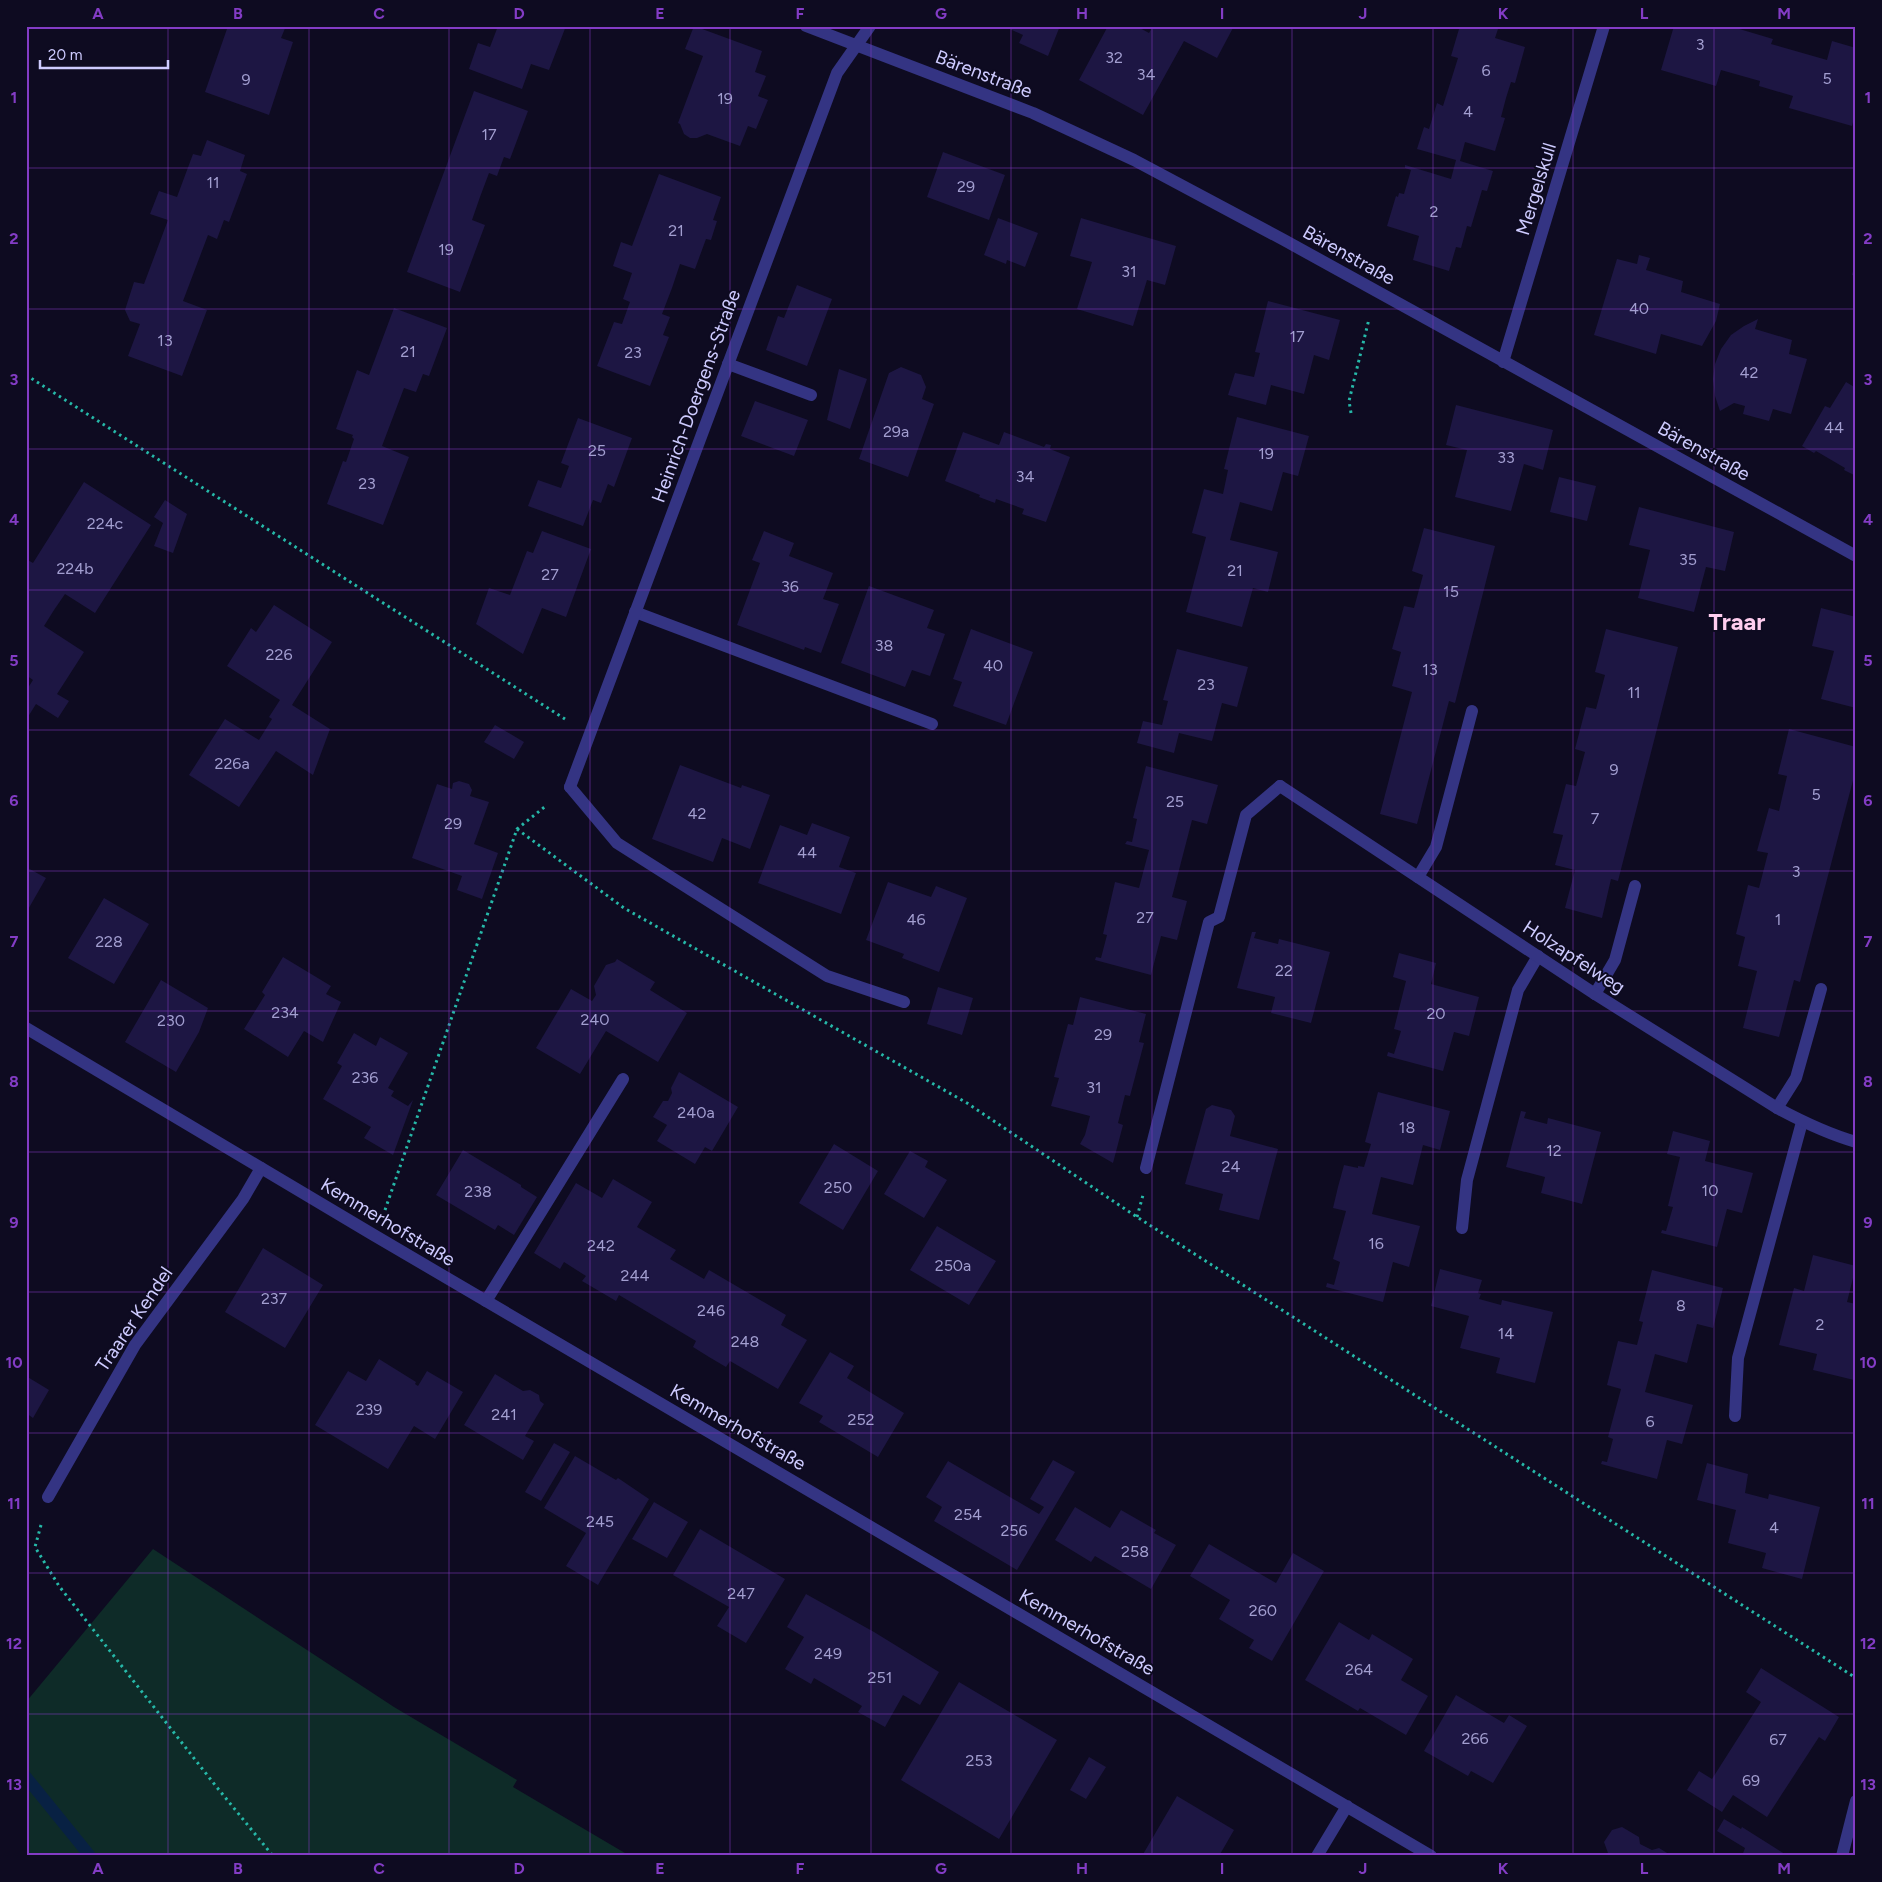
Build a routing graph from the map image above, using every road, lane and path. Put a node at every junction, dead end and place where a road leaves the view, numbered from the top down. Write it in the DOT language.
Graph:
graph roads {
  1 [pos="806,26"];
  2 [pos="870,26"];
  3 [pos="1604,26"];
  4 [pos="856,45"];
  5 [pos="1376,291"];
  6 [pos="1503,362"];
  7 [pos="728,364"];
  8 [pos="26,375"];
  9 [pos="811,395"];
  10 [pos="1351,413"];
  11 [pos="1856,556"];
  12 [pos="635,612"];
  13 [pos="1472,711"];
  14 [pos="932,724"];
  15 [pos="590,734"];
  16 [pos="570,787"];
  17 [pos="517,829"];
  18 [pos="1418,877"];
  19 [pos="1635,886"];
  20 [pos="1538,956"];
  21 [pos="1820,989"];
  22 [pos="1595,994"];
  23 [pos="904,1002"];
  24 [pos="26,1028"];
  25 [pos="623,1079"];
  26 [pos="1778,1108"];
  27 [pos="1802,1122"];
  28 [pos="1856,1142"];
  29 [pos="261,1168"];
  30 [pos="1146,1168"];
  31 [pos="1462,1228"];
  32 [pos="372,1234"];
  33 [pos="486,1301"];
  34 [pos="1735,1416"];
  35 [pos="48,1498"];
  36 [pos="1856,1678"];
  37 [pos="1856,1801"];
  38 [pos="1347,1806"];
  39 [pos="273,1856"];
  40 [pos="1317,1856"];
  41 [pos="1431,1856"];
  42 [pos="1842,1856"];
  1 -- 4 [label="street, Bärenstraße"];
  2 -- 4 [label="street, Heinrich-Doergens-Straße"];
  3 -- 6 [label="street, Mergelskull"];
  4 -- 5 [label="street, Bärenstraße"];
  4 -- 7 [label="street, Heinrich-Doergens-Straße"];
  5 -- 6 [label="street, Bärenstraße"];
  5 -- 10 [label="path"];
  6 -- 11 [label="street, Bärenstraße"];
  7 -- 9 [label="street"];
  7 -- 12 [label="street, Heinrich-Doergens-Straße"];
  8 -- 15 [label="path"];
  12 -- 14 [label="street"];
  12 -- 15 [label="street, Heinrich-Doergens-Straße"];
  13 -- 18 [label="street"];
  15 -- 16 [label="street, Heinrich-Doergens-Straße"];
  16 -- 17 [label="path"];
  16 -- 23 [label="street"];
  17 -- 32 [label="path"];
  17 -- 36 [label="path"];
  18 -- 20 [label="street, Holzapfelweg"];
  18 -- 30 [label="street, Holzapfelweg"];
  19 -- 22 [label="street"];
  20 -- 22 [label="street, Holzapfelweg"];
  20 -- 31 [label="street"];
  21 -- 26 [label="street"];
  22 -- 26 [label="street, Holzapfelweg"];
  24 -- 29 [label="street, Kemmerhofstraße"];
  25 -- 33 [label="street"];
  26 -- 27 [label="street, Holzapfelweg"];
  27 -- 28 [label="street, Holzapfelweg"];
  27 -- 34 [label="street"];
  29 -- 32 [label="street, Kemmerhofstraße"];
  29 -- 35 [label="street, Traarer Kendel"];
  32 -- 33 [label="street, Kemmerhofstraße"];
  33 -- 38 [label="street, Kemmerhofstraße"];
  35 -- 39 [label="path"];
  37 -- 42 [label="street"];
  38 -- 40 [label="street"];
  38 -- 41 [label="street, Kemmerhofstraße"];
}
